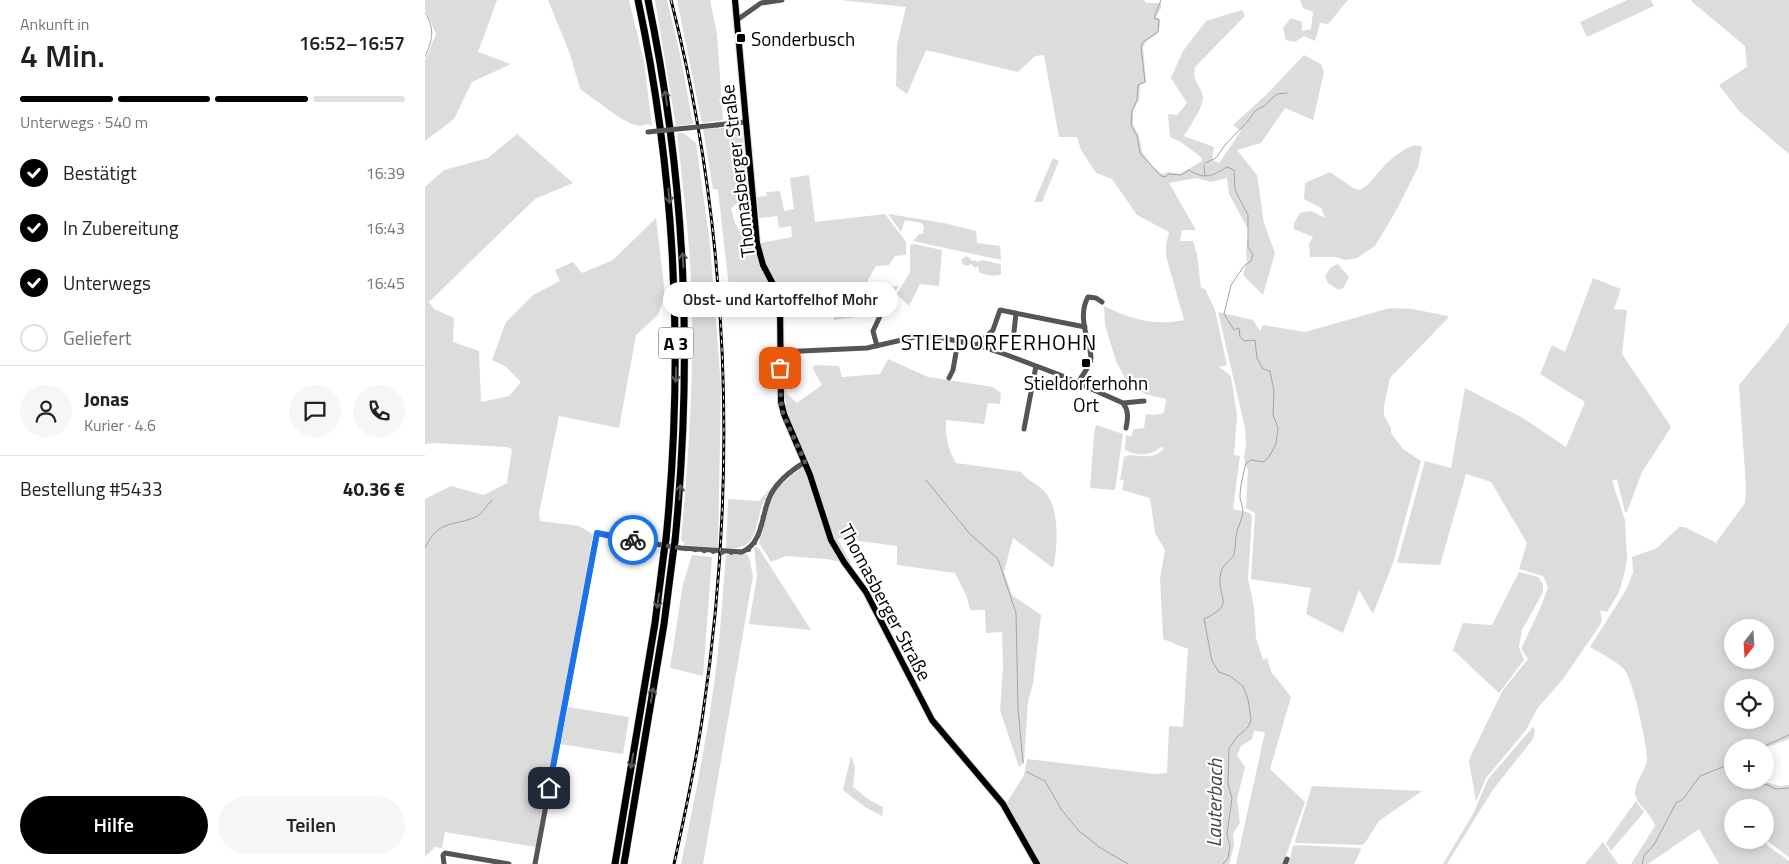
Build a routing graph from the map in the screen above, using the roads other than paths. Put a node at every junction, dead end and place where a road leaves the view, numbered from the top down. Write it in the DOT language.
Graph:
graph roads {
  1 [pos="638,0"];
  2 [pos="647,0"];
  3 [pos="735,0"];
  4 [pos="782,0"];
  5 [pos="737,20"];
  6 [pos="745,122"];
  7 [pos="645,132"];
  8 [pos="1102,302"];
  9 [pos="882,312"];
  10 [pos="1017,314"];
  11 [pos="1085,327"];
  12 [pos="1014,332"];
  13 [pos="959,341"];
  14 [pos="977,345"];
  15 [pos="877,346"];
  16 [pos="780,352"];
  17 [pos="1036,366"];
  18 [pos="949,378"];
  19 [pos="1078,382"];
  20 [pos="1144,401"];
  21 [pos="1123,402"];
  22 [pos="1024,428"];
  23 [pos="1126,428"];
  24 [pos="805,462"];
  25 [pos="444,856"];
  26 [pos="439,864"];
  27 [pos="444,864"];
  28 [pos="509,864"];
  29 [pos="535,864"];
  30 [pos="615,864"];
  31 [pos="624,864"];
  32 [pos="1037,864"];
  1 -- 30 [label="highway, A 3, one-way, bridge"];
  31 -- 2 [label="highway, A 3, one-way, bridge"];
  3 -- 5 [label="main road, Thomasberger Straße"];
  4 -- 5 [label="street"];
  5 -- 6 [label="main road, Thomasberger Straße"];
  6 -- 7 [label="street, bridge"];
  6 -- 16 [label="main road, Thomasberger Straße"];
  8 -- 11 [label="street"];
  9 -- 15 [label="street"];
  10 -- 11 [label="street"];
  10 -- 12 [label="street"];
  10 -- 14 [label="street"];
  11 -- 19 [label="street"];
  13 -- 14 [label="street"];
  13 -- 15 [label="street"];
  13 -- 18 [label="street"];
  14 -- 17 [label="street"];
  15 -- 16 [label="street"];
  16 -- 24 [label="main road, Thomasberger Straße"];
  17 -- 19 [label="street"];
  17 -- 22 [label="street"];
  19 -- 21 [label="street"];
  20 -- 21 [label="street"];
  21 -- 23 [label="street"];
  24 -- 29 [label="street"];
  24 -- 32 [label="main road, Thomasberger Straße"];
  25 -- 26 [label="street"];
  25 -- 27 [label="street"];
  25 -- 28 [label="street"];
}
